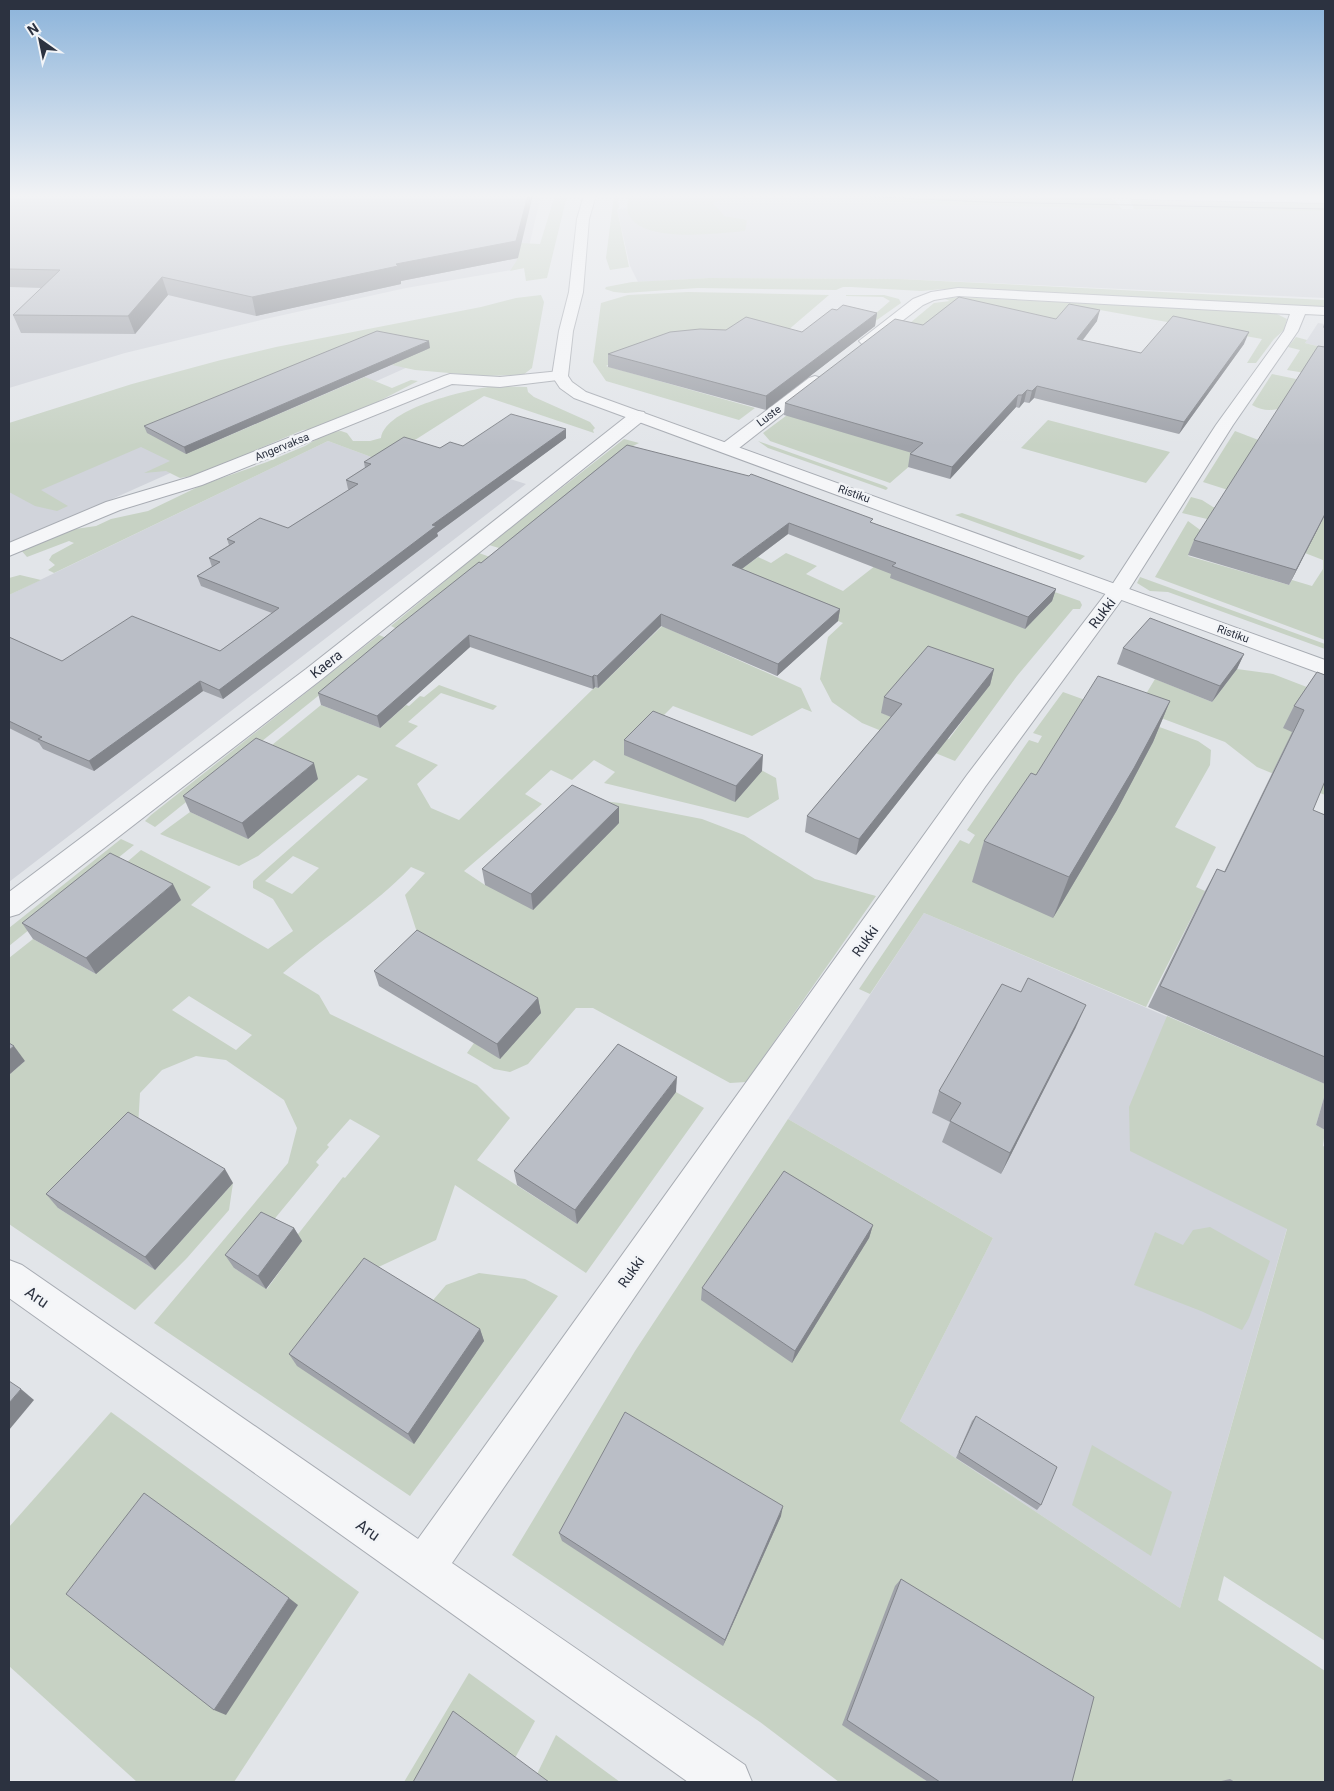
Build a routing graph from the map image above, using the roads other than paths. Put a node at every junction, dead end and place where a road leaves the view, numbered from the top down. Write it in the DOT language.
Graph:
graph roads {
  1 [pos="577,279"];
  2 [pos="1312,310"];
  3 [pos="857,349"];
  4 [pos="824,374"];
  5 [pos="560,376"];
  6 [pos="638,416"];
  7 [pos="728,448"];
  8 [pos="9,550"];
  9 [pos="1118,591"];
  10 [pos="1325,668"];
  11 [pos="9,907"];
  12 [pos="9,1277"];
  13 [pos="423,1569"];
  14 [pos="728,1782"];
  1 -- 5 [label="street"];
  2 -- 3 [label="street"];
  2 -- 9 [label="street, Rukki"];
  4 -- 7 [label="street, Luste"];
  5 -- 6 [label="street, Ristiku"];
  5 -- 8 [label="street, Angervaksa"];
  6 -- 7 [label="street, Ristiku"];
  6 -- 11 [label="street, Kaera"];
  7 -- 9 [label="street, Ristiku"];
  9 -- 10 [label="street, Ristiku"];
  9 -- 13 [label="street, Rukki"];
  12 -- 13 [label="street, Aru"];
  13 -- 14 [label="street, Aru"];
}
